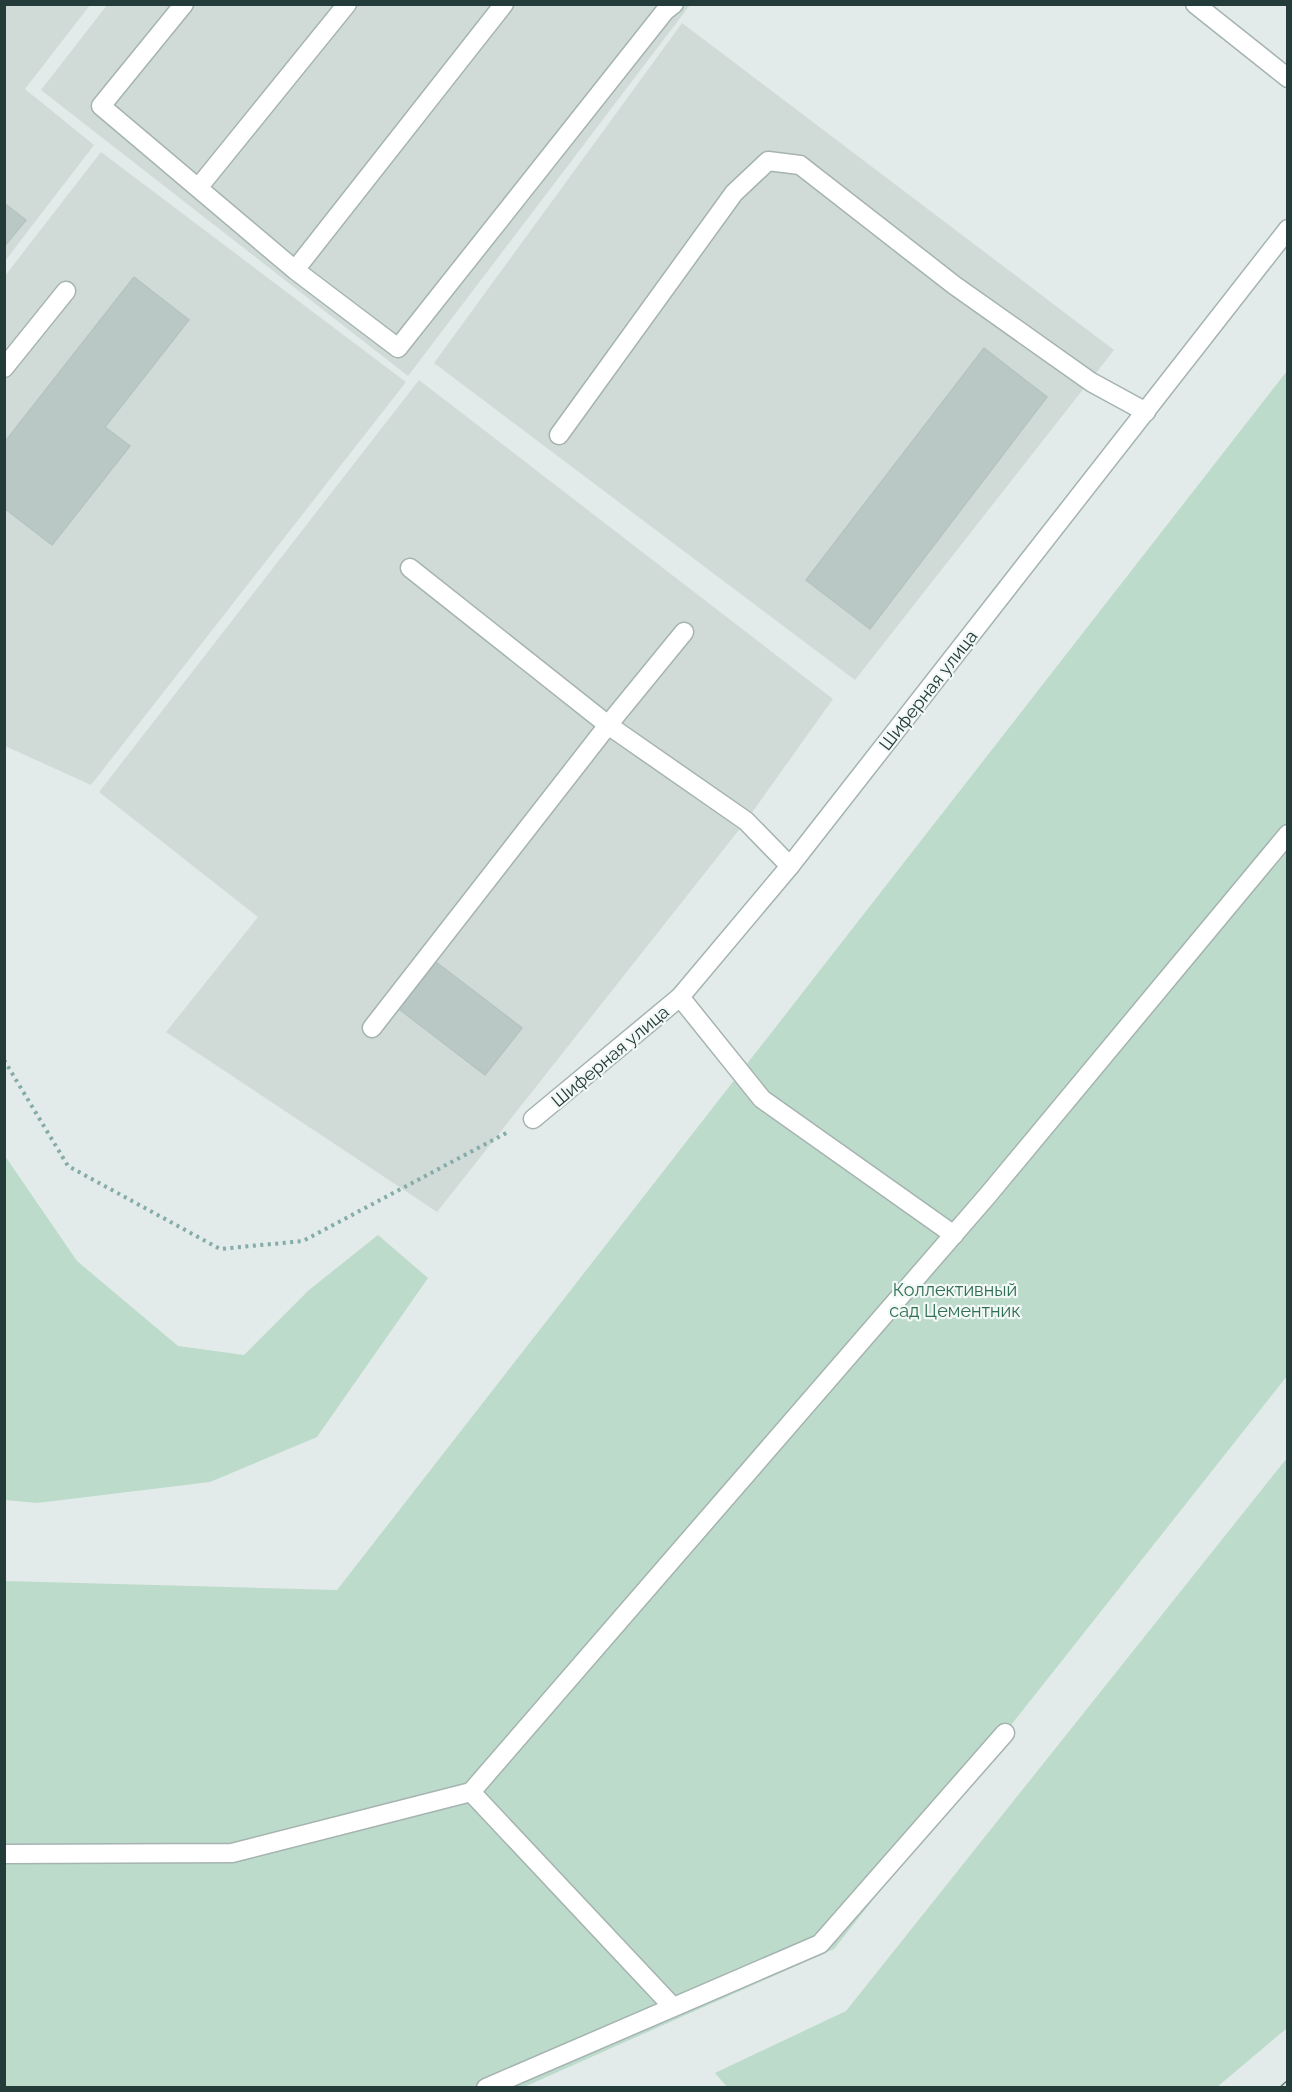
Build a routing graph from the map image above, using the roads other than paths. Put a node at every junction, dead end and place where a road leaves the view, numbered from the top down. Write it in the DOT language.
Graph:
graph roads {
  1 [pos="184,4"];
  2 [pos="347,4"];
  3 [pos="504,4"];
  4 [pos="1195,4"];
  5 [pos="665,7"];
  6 [pos="1287,78"];
  7 [pos="198,188"];
  8 [pos="1287,229"];
  9 [pos="295,270"];
  10 [pos="66,291"];
  11 [pos="4,368"];
  12 [pos="1146,412"];
  13 [pos="560,435"];
  14 [pos="410,568"];
  15 [pos="684,632"];
  16 [pos="608,725"];
  17 [pos="1287,834"];
  18 [pos="790,866"];
  19 [pos="680,997"];
  20 [pos="372,1028"];
  21 [pos="533,1119"];
  22 [pos="954,1235"];
  23 [pos="1005,1733"];
  24 [pos="471,1792"];
  25 [pos="4,1854"];
  26 [pos="673,2007"];
  27 [pos="486,2088"];
  1 -- 7 [label="street"];
  2 -- 7 [label="street"];
  3 -- 9 [label="street"];
  4 -- 6 [label="street"];
  5 -- 9 [label="street"];
  7 -- 9 [label="street"];
  8 -- 12 [label="street, Шиферная улица"];
  10 -- 11 [label="street"];
  12 -- 13 [label="street"];
  12 -- 18 [label="street, Шиферная улица"];
  14 -- 16 [label="street"];
  15 -- 16 [label="street"];
  16 -- 18 [label="street"];
  16 -- 20 [label="street"];
  17 -- 22 [label="street"];
  18 -- 19 [label="street, Шиферная улица"];
  19 -- 21 [label="street, Шиферная улица"];
  19 -- 22 [label="street"];
  22 -- 24 [label="street"];
  23 -- 26 [label="street"];
  24 -- 25 [label="street"];
  24 -- 26 [label="street"];
  26 -- 27 [label="street"];
}
